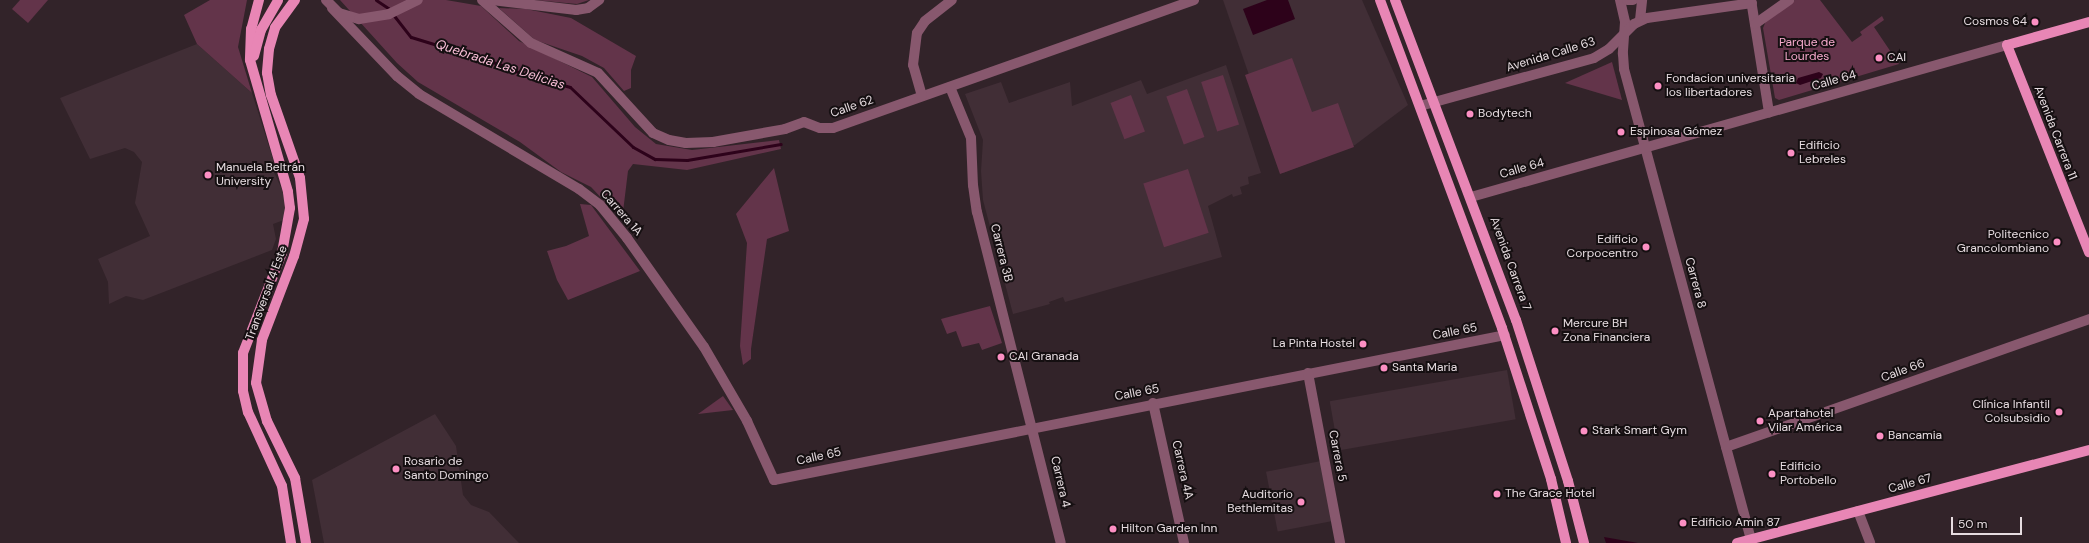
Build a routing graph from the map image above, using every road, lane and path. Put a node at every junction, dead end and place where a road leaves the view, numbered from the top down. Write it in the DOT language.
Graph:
graph roads {
  1 [pos="278,0"];
  2 [pos="295,0"];
  3 [pos="418,0"];
  4 [pos="482,0"];
  5 [pos="492,0"];
  6 [pos="599,0"];
  7 [pos="952,0"];
  8 [pos="1194,0"];
  9 [pos="1380,0"];
  10 [pos="1395,0"];
  11 [pos="1620,0"];
  12 [pos="1627,0"];
  13 [pos="1633,0"];
  14 [pos="1642,0"];
  15 [pos="1789,0"];
  16 [pos="258,1"];
  17 [pos="1751,1"];
  18 [pos="408,3"];
  19 [pos="329,4"];
  20 [pos="1640,20"];
  21 [pos="2089,22"];
  22 [pos="1755,24"];
  23 [pos="1625,31"];
  24 [pos="2007,45"];
  25 [pos="255,83"];
  26 [pos="950,87"];
  27 [pos="922,96"];
  28 [pos="1434,102"];
  29 [pos="1420,106"];
  30 [pos="1769,113"];
  31 [pos="1646,148"];
  32 [pos="1471,197"];
  33 [pos="2089,252"];
  34 [pos="2089,319"];
  35 [pos="1505,335"];
  36 [pos="1308,373"];
  37 [pos="1153,403"];
  38 [pos="1033,427"];
  39 [pos="1726,447"];
  40 [pos="2089,450"];
  41 [pos="774,480"];
  42 [pos="1858,511"];
  43 [pos="1751,539"];
  44 [pos="291,543"];
  45 [pos="306,543"];
  46 [pos="1061,543"];
  47 [pos="1184,543"];
  48 [pos="1340,543"];
  49 [pos="1566,543"];
  50 [pos="1584,543"];
  51 [pos="1737,543"];
  52 [pos="1870,543"];
  1 -- 25 [label="main road"];
  2 -- 45 [label="main road, Transversal 4 Este"];
  3 -- 18 [label="street"];
  4 -- 27 [label="street, Calle 62"];
  5 -- 6 [label="street"];
  7 -- 27 [label="street"];
  8 -- 26 [label="street, Calle 62"];
  9 -- 29 [label="main road"];
  10 -- 28 [label="main road, Avenida Carrera 7"];
  11 -- 23 [label="street, Carrera 8"];
  12 -- 13 [label="street"];
  14 -- 20 [label="street"];
  15 -- 22 [label="street"];
  16 -- 25 [label="main road"];
  17 -- 20 [label="street, Avenida Calle 63"];
  17 -- 22 [label="street"];
  18 -- 19 [label="street"];
  19 -- 41 [label="street, Carrera 1A"];
  20 -- 23 [label="street, Avenida Calle 63"];
  21 -- 24 [label="main road, Calle 64"];
  22 -- 30 [label="street"];
  23 -- 28 [label="street, Avenida Calle 63"];
  23 -- 31 [label="street, Carrera 8"];
  24 -- 30 [label="street, Calle 64"];
  24 -- 33 [label="main road, Avenida Carrera 11"];
  25 -- 44 [label="main road, Transversal 4 Este"];
  26 -- 27 [label="street, Calle 62"];
  26 -- 38 [label="street, Carrera 3B"];
  28 -- 29 [label="street, Avenida Calle 63"];
  28 -- 32 [label="main road, Avenida Carrera 7"];
  29 -- 35 [label="main road"];
  30 -- 31 [label="street, Calle 64"];
  31 -- 32 [label="street, Calle 64"];
  31 -- 39 [label="street, Carrera 8"];
  32 -- 50 [label="main road, Avenida Carrera 7"];
  34 -- 39 [label="street, Calle 66"];
  35 -- 36 [label="street, Calle 65"];
  35 -- 49 [label="main road"];
  36 -- 37 [label="street, Calle 65"];
  36 -- 48 [label="street, Carrera 5"];
  37 -- 38 [label="street, Calle 65"];
  37 -- 47 [label="street, Carrera 4A"];
  38 -- 41 [label="street, Calle 65"];
  38 -- 46 [label="street, Carrera 4"];
  39 -- 43 [label="street, Carrera 8"];
  40 -- 42 [label="main road, Calle 67"];
  42 -- 43 [label="main road, Calle 67"];
  42 -- 52 [label="street"];
  43 -- 51 [label="main road, Calle 67"];
}
